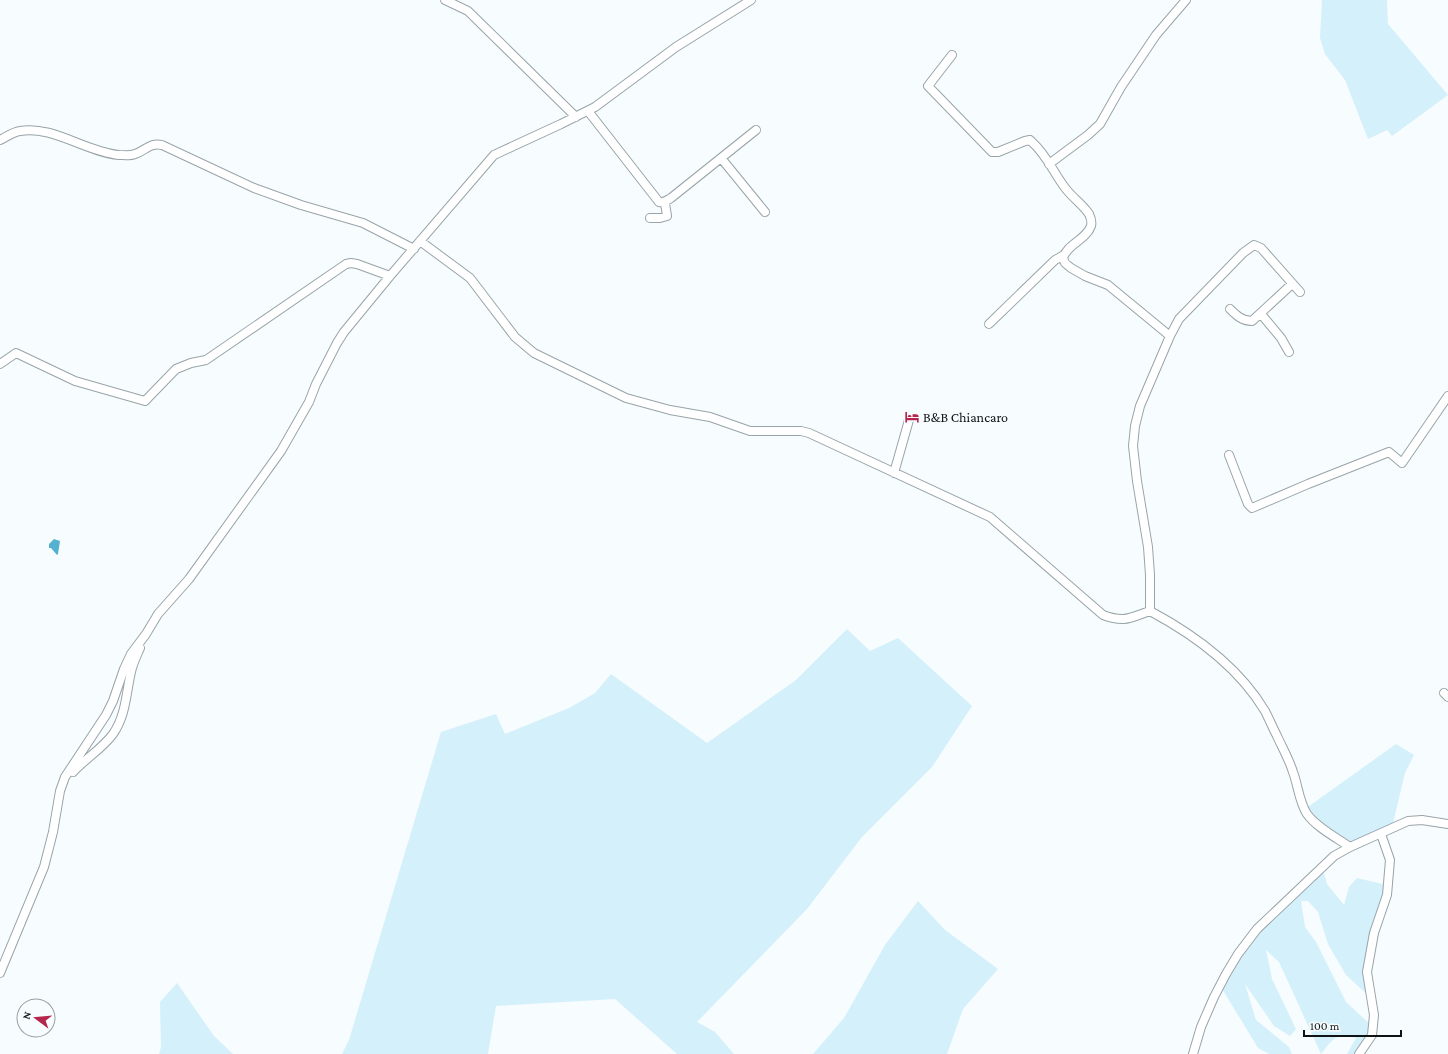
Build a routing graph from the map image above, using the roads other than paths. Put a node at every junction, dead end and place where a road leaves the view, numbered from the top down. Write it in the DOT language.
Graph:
graph roads {
  1 [pos="445,0"];
  2 [pos="751,0"];
  3 [pos="1186,0"];
  4 [pos="952,55"];
  5 [pos="588,111"];
  6 [pos="576,117"];
  7 [pos="756,130"];
  8 [pos="0,140"];
  9 [pos="721,158"];
  10 [pos="1049,164"];
  11 [pos="665,203"];
  12 [pos="765,212"];
  13 [pos="650,218"];
  14 [pos="420,241"];
  15 [pos="414,249"];
  16 [pos="1064,255"];
  17 [pos="390,276"];
  18 [pos="1292,284"];
  19 [pos="1300,292"];
  20 [pos="1230,309"];
  21 [pos="1261,314"];
  22 [pos="989,324"];
  23 [pos="1170,336"];
  24 [pos="1289,352"];
  25 [pos="0,364"];
  26 [pos="1448,396"];
  27 [pos="909,420"];
  28 [pos="1229,455"];
  29 [pos="894,473"];
  30 [pos="1150,611"];
  31 [pos="146,634"];
  32 [pos="63,784"];
  33 [pos="1448,824"];
  34 [pos="1381,834"];
  35 [pos="1350,847"];
  36 [pos="0,972"];
  37 [pos="1193,1054"];
  38 [pos="1359,1054"];
  1 -- 6 [label="street"];
  2 -- 5 [label="street"];
  3 -- 10 [label="street"];
  4 -- 10 [label="street"];
  5 -- 6 [label="street"];
  5 -- 11 [label="street"];
  6 -- 14 [label="street"];
  7 -- 9 [label="street"];
  8 -- 15 [label="street"];
  9 -- 11 [label="street"];
  9 -- 12 [label="street"];
  10 -- 16 [label="street"];
  11 -- 13 [label="street"];
  14 -- 15 [label="street"];
  14 -- 29 [label="street"];
  15 -- 17 [label="street"];
  16 -- 22 [label="street"];
  16 -- 23 [label="street"];
  17 -- 25 [label="street"];
  17 -- 31 [label="street"];
  18 -- 19 [label="street"];
  18 -- 21 [label="street"];
  18 -- 23 [label="street"];
  20 -- 21 [label="street"];
  21 -- 24 [label="street"];
  23 -- 30 [label="street"];
  26 -- 28 [label="street"];
  27 -- 29 [label="street"];
  29 -- 30 [label="street"];
  30 -- 35 [label="street"];
  31 -- 32 [label="street"];
  31 -- 32 [label="street"];
  32 -- 36 [label="street"];
  33 -- 34 [label="street"];
  34 -- 35 [label="street"];
  34 -- 38 [label="street"];
  35 -- 37 [label="street"];
}
